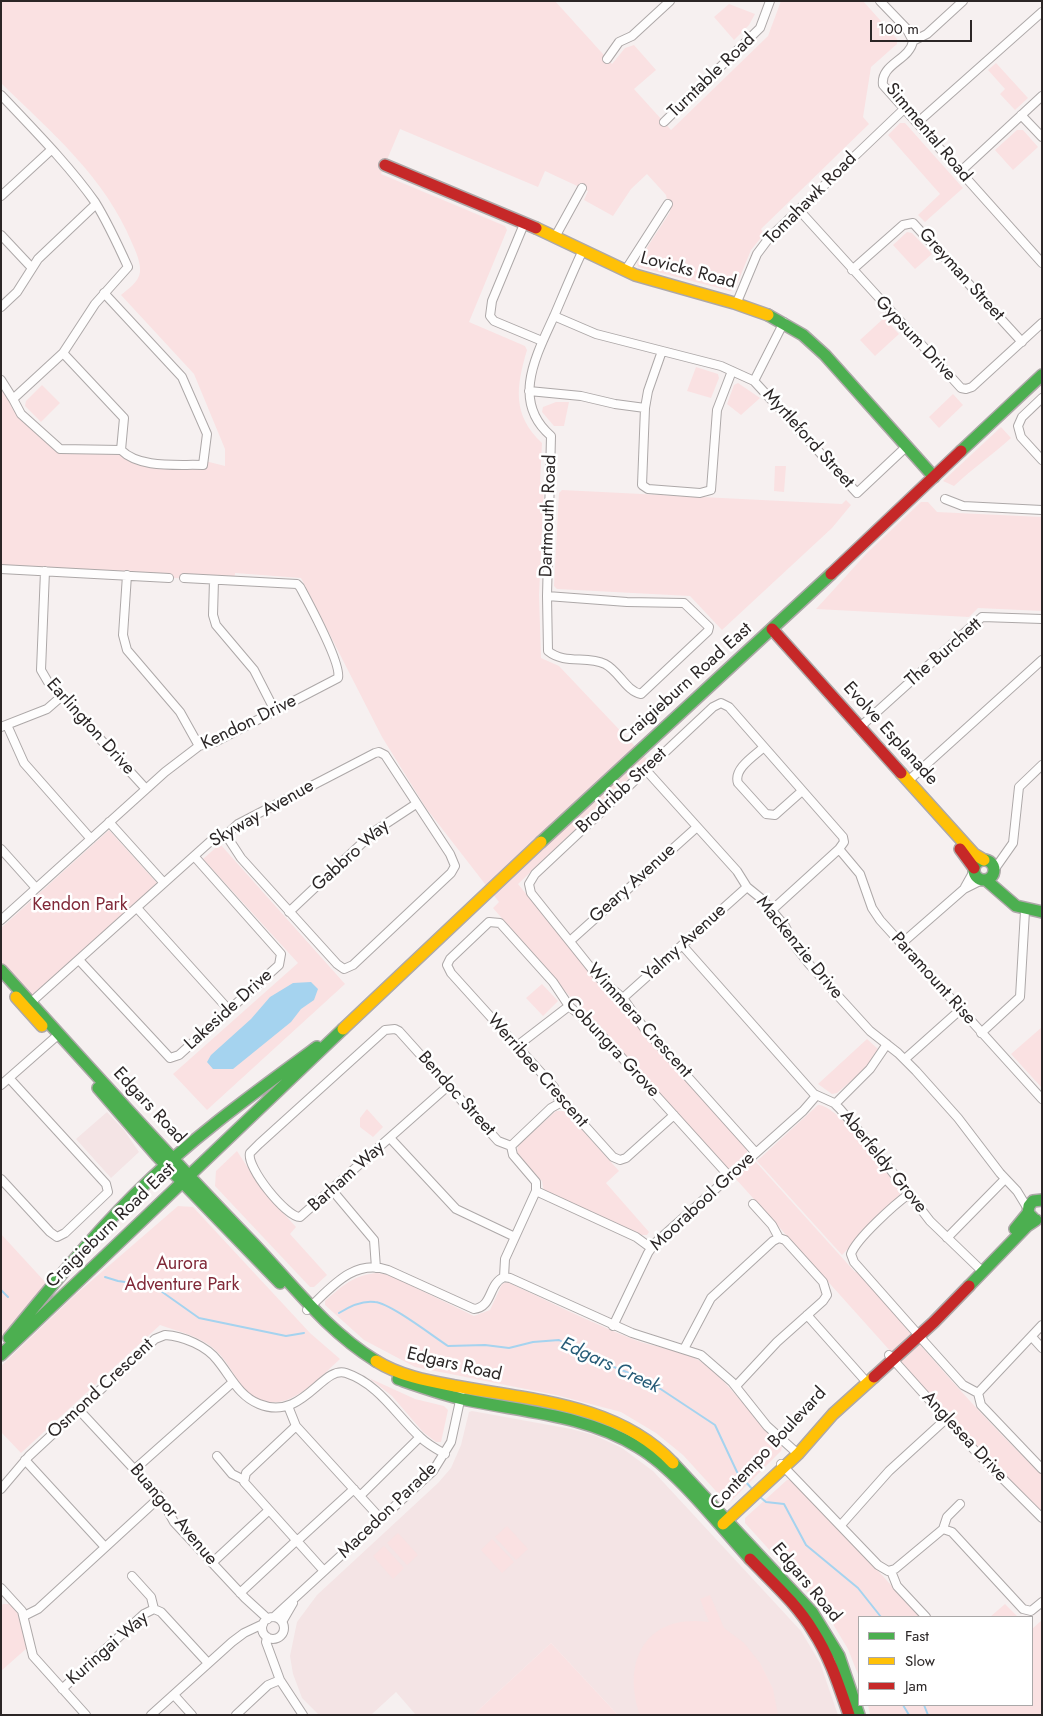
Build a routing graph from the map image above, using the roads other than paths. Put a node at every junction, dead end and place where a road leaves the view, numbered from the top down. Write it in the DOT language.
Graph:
graph roads {
  1 [pos="670,1"];
  2 [pos="770,1"];
  3 [pos="880,1"];
  4 [pos="963,1"];
  5 [pos="1042,12"];
  6 [pos="913,41"];
  7 [pos="607,58"];
  8 [pos="1,95"];
  9 [pos="1042,96"];
  10 [pos="4,105"];
  11 [pos="904,109"];
  12 [pos="1021,115"];
  13 [pos="664,122"];
  14 [pos="917,123"];
  15 [pos="1042,138"];
  16 [pos="51,150"];
  17 [pos="385,165"];
  18 [pos="961,171"];
  19 [pos="582,188"];
  20 [pos="1,196"];
  21 [pos="96,204"];
  22 [pos="668,204"];
  23 [pos="799,210"];
  24 [pos="524,224"];
  25 [pos="1,235"];
  26 [pos="555,237"];
  27 [pos="583,250"];
  28 [pos="1042,263"];
  29 [pos="32,268"];
  30 [pos="852,270"];
  31 [pos="624,271"];
  32 [pos="104,293"];
  33 [pos="737,302"];
  34 [pos="1,307"];
  35 [pos="554,316"];
  36 [pos="784,322"];
  37 [pos="1042,323"];
  38 [pos="542,341"];
  39 [pos="1022,342"];
  40 [pos="662,351"];
  41 [pos="64,353"];
  42 [pos="732,371"];
  43 [pos="1042,375"];
  44 [pos="1,380"];
  45 [pos="754,381"];
  46 [pos="529,391"];
  47 [pos="1042,398"];
  48 [pos="14,399"];
  49 [pos="646,408"];
  50 [pos="907,446"];
  51 [pos="121,450"];
  52 [pos="1042,460"];
  53 [pos="934,476"];
  54 [pos="945,499"];
  55 [pos="1042,510"];
  56 [pos="1,569"];
  57 [pos="45,572"];
  58 [pos="127,575"];
  59 [pos="169,578"];
  60 [pos="184,578"];
  61 [pos="214,580"];
  62 [pos="547,596"];
  63 [pos="1042,619"];
  64 [pos="769,632"];
  65 [pos="1042,660"];
  66 [pos="62,696"];
  67 [pos="721,704"];
  68 [pos="275,711"];
  69 [pos="4,726"];
  70 [pos="857,729"];
  71 [pos="199,746"];
  72 [pos="764,747"];
  73 [pos="1042,766"];
  74 [pos="646,769"];
  75 [pos="906,783"];
  76 [pos="146,789"];
  77 [pos="802,790"];
  78 [pos="416,804"];
  79 [pos="109,822"];
  80 [pos="697,827"];
  81 [pos="226,836"];
  82 [pos="91,838"];
  83 [pos="841,846"];
  84 [pos="1,849"];
  85 [pos="194,856"];
  86 [pos="974,869"];
  87 [pos="988,871"];
  88 [pos="164,883"];
  89 [pos="529,884"];
  90 [pos="747,887"];
  91 [pos="36,888"];
  92 [pos="964,889"];
  93 [pos="1042,905"];
  94 [pos="137,908"];
  95 [pos="772,910"];
  96 [pos="1025,911"];
  97 [pos="290,912"];
  98 [pos="1042,912"];
  99 [pos="1,920"];
  100 [pos="494,921"];
  101 [pos="570,941"];
  102 [pos="901,944"];
  103 [pos="682,945"];
  104 [pos="79,960"];
  105 [pos="2,977"];
  106 [pos="623,998"];
  107 [pos="28,1006"];
  108 [pos="569,1006"];
  109 [pos="229,1010"];
  110 [pos="960,1010"];
  111 [pos="354,1018"];
  112 [pos="399,1031"];
  113 [pos="981,1033"];
  114 [pos="56,1036"];
  115 [pos="887,1044"];
  116 [pos="517,1046"];
  117 [pos="906,1059"];
  118 [pos="10,1078"];
  119 [pos="1,1085"];
  120 [pos="448,1086"];
  121 [pos="816,1096"];
  122 [pos="1042,1099"];
  123 [pos="560,1103"];
  124 [pos="836,1104"];
  125 [pos="674,1115"];
  126 [pos="390,1138"];
  127 [pos="511,1146"];
  128 [pos="756,1153"];
  129 [pos="170,1162"];
  130 [pos="729,1176"];
  131 [pos="186,1178"];
  132 [pos="1005,1178"];
  133 [pos="1,1179"];
  134 [pos="332,1190"];
  135 [pos="536,1191"];
  136 [pos="1017,1191"];
  137 [pos="909,1194"];
  138 [pos="1040,1200"];
  139 [pos="753,1204"];
  140 [pos="1036,1217"];
  141 [pos="515,1237"];
  142 [pos="779,1238"];
  143 [pos="947,1238"];
  144 [pos="651,1248"];
  145 [pos="376,1268"];
  146 [pos="981,1270"];
  147 [pos="504,1278"];
  148 [pos="308,1309"];
  149 [pos="807,1315"];
  150 [pos="1042,1325"];
  151 [pos="614,1326"];
  152 [pos="917,1333"];
  153 [pos="1032,1337"];
  154 [pos="1,1347"];
  155 [pos="1042,1348"];
  156 [pos="684,1349"];
  157 [pos="1,1355"];
  158 [pos="891,1357"];
  159 [pos="863,1378"];
  160 [pos="233,1382"];
  161 [pos="736,1386"];
  162 [pos="461,1393"];
  163 [pos="978,1393"];
  164 [pos="288,1406"];
  165 [pos="79,1410"];
  166 [pos="946,1419"];
  167 [pos="296,1426"];
  168 [pos="420,1437"];
  169 [pos="796,1452"];
  170 [pos="445,1454"];
  171 [pos="217,1456"];
  172 [pos="25,1460"];
  173 [pos="783,1465"];
  174 [pos="134,1469"];
  175 [pos="1042,1469"];
  176 [pos="244,1480"];
  177 [pos="1,1489"];
  178 [pos="354,1489"];
  179 [pos="360,1496"];
  180 [pos="160,1497"];
  181 [pos="960,1504"];
  182 [pos="268,1511"];
  183 [pos="1042,1518"];
  184 [pos="381,1519"];
  185 [pos="725,1521"];
  186 [pos="841,1525"];
  187 [pos="943,1529"];
  188 [pos="296,1541"];
  189 [pos="105,1547"];
  190 [pos="212,1563"];
  191 [pos="324,1571"];
  192 [pos="891,1571"];
  193 [pos="132,1576"];
  194 [pos="1,1588"];
  195 [pos="240,1593"];
  196 [pos="301,1593"];
  197 [pos="4,1597"];
  198 [pos="1042,1602"];
  199 [pos="154,1610"];
  200 [pos="24,1616"];
  201 [pos="925,1616"];
  202 [pos="268,1620"];
  203 [pos="282,1622"];
  204 [pos="266,1636"];
  205 [pos="238,1637"];
  206 [pos="276,1638"];
  207 [pos="208,1663"];
  208 [pos="275,1663"];
  209 [pos="280,1680"];
  210 [pos="62,1689"];
  211 [pos="174,1695"];
  212 [pos="86,1715"];
  213 [pos="151,1715"];
  214 [pos="192,1715"];
  215 [pos="236,1715"];
  216 [pos="303,1715"];
  217 [pos="849,1715"];
  218 [pos="859,1715"];
  1 -- 7 [label="street"];
  2 -- 13 [label="street, Turntable Road"];
  3 -- 6 [label="street"];
  4 -- 6 [label="street"];
  5 -- 14 [label="street"];
  6 -- 11 [label="street, Simmental Road"];
  8 -- 10 [label="street"];
  9 -- 12 [label="street"];
  10 -- 16 [label="street"];
  11 -- 14 [label="street, Simmental Road"];
  11 -- 23 [label="street, Tomahawk Road"];
  12 -- 15 [label="street"];
  12 -- 18 [label="street"];
  14 -- 18 [label="street, Simmental Road"];
  16 -- 20 [label="street"];
  16 -- 21 [label="street"];
  17 -- 24 [label="main road, Lovicks Road"];
  18 -- 28 [label="street, Simmental Road"];
  19 -- 26 [label="street"];
  21 -- 29 [label="street"];
  21 -- 32 [label="street"];
  22 -- 31 [label="street"];
  23 -- 30 [label="street, Gypsum Drive"];
  23 -- 33 [label="street, Tomahawk Road"];
  24 -- 26 [label="main road, Lovicks Road"];
  24 -- 38 [label="street"];
  25 -- 29 [label="street"];
  26 -- 27 [label="main road, Lovicks Road"];
  27 -- 31 [label="main road, Lovicks Road"];
  27 -- 35 [label="street, Dartmouth Road"];
  29 -- 34 [label="street"];
  30 -- 39 [label="street, Greyman Street"];
  30 -- 39 [label="street, Gypsum Drive"];
  31 -- 33 [label="main road, Lovicks Road"];
  32 -- 41 [label="street"];
  32 -- 51 [label="street"];
  33 -- 36 [label="main road, Lovicks Road"];
  35 -- 38 [label="street, Dartmouth Road"];
  35 -- 40 [label="street, Myrtleford Street"];
  36 -- 45 [label="street"];
  36 -- 50 [label="main road, Lovicks Road"];
  37 -- 39 [label="street, Gypsum Drive"];
  38 -- 46 [label="street, Dartmouth Road"];
  40 -- 42 [label="street, Myrtleford Street"];
  40 -- 49 [label="street"];
  41 -- 48 [label="street"];
  41 -- 51 [label="street"];
  42 -- 45 [label="street, Myrtleford Street"];
  42 -- 49 [label="street"];
  43 -- 53 [label="main road, Craigieburn Road East"];
  44 -- 48 [label="street"];
  45 -- 50 [label="street, Myrtleford Street"];
  46 -- 49 [label="street"];
  46 -- 62 [label="street, Dartmouth Road"];
  47 -- 52 [label="street"];
  48 -- 51 [label="street"];
  50 -- 53 [label="main road, Lovicks Road"];
  53 -- 64 [label="main road, Craigieburn Road East"];
  54 -- 55 [label="street"];
  56 -- 57 [label="street"];
  57 -- 58 [label="street"];
  57 -- 66 [label="street, Earlington Drive"];
  58 -- 59 [label="street"];
  58 -- 71 [label="street"];
  60 -- 61 [label="street, Kendon Drive"];
  61 -- 68 [label="street"];
  61 -- 68 [label="street, Kendon Drive"];
  62 -- 62 [label="street, Dartmouth Road"];
  63 -- 70 [label="street, The Burchett"];
  64 -- 70 [label="main road, Evolve Esplanade"];
  64 -- 111 [label="main road, Craigieburn Road East"];
  65 -- 75 [label="street"];
  66 -- 69 [label="street"];
  66 -- 76 [label="street, Earlington Drive"];
  67 -- 72 [label="street, Paramount Rise"];
  67 -- 74 [label="street, Brodribb Street"];
  68 -- 71 [label="street, Kendon Drive"];
  69 -- 82 [label="street"];
  70 -- 75 [label="main road, Evolve Esplanade"];
  71 -- 76 [label="street, Kendon Drive"];
  72 -- 77 [label="street, Paramount Rise"];
  72 -- 77 [label="street"];
  73 -- 87 [label="street"];
  74 -- 80 [label="street, Mackenzie Drive"];
  74 -- 89 [label="street, Brodribb Street"];
  75 -- 86 [label="main road, Evolve Esplanade"];
  75 -- 87 [label="main road, Evolve Esplanade"];
  76 -- 79 [label="street, Kendon Drive"];
  77 -- 83 [label="street, Paramount Rise"];
  78 -- 81 [label="street, Skyway Avenue"];
  78 -- 97 [label="street, Gabbro Way"];
  78 -- 97 [label="street"];
  79 -- 82 [label="street, Kendon Drive"];
  79 -- 88 [label="street"];
  80 -- 90 [label="street, Mackenzie Drive"];
  80 -- 101 [label="street, Geary Avenue"];
  81 -- 85 [label="street, Skyway Avenue"];
  81 -- 97 [label="street"];
  82 -- 91 [label="street, Kendon Drive"];
  83 -- 95 [label="street"];
  83 -- 102 [label="street, Paramount Rise"];
  84 -- 91 [label="street"];
  85 -- 88 [label="street, Skyway Avenue"];
  85 -- 109 [label="street, Lakeside Drive"];
  86 -- 87 [label="main road"];
  86 -- 92 [label="street"];
  87 -- 92 [label="street"];
  87 -- 93 [label="main road, Evolve Esplanade"];
  87 -- 96 [label="main road, Evolve Esplanade"];
  88 -- 94 [label="street, Skyway Avenue"];
  89 -- 101 [label="street, Wimmera Crescent"];
  90 -- 95 [label="street, Mackenzie Drive"];
  90 -- 103 [label="street, Yalmy Avenue"];
  91 -- 99 [label="street, Kendon Drive"];
  92 -- 102 [label="street"];
  94 -- 104 [label="street, Skyway Avenue"];
  94 -- 109 [label="street"];
  95 -- 115 [label="street, Mackenzie Drive"];
  96 -- 98 [label="main road, Evolve Esplanade"];
  96 -- 113 [label="street"];
  100 -- 108 [label="street, Cobungra Grove"];
  100 -- 116 [label="street, Werribee Crescent"];
  101 -- 106 [label="street, Wimmera Crescent"];
  102 -- 110 [label="street, Paramount Rise"];
  103 -- 106 [label="street, Yalmy Avenue"];
  103 -- 121 [label="street, Aberfeldy Grove"];
  104 -- 107 [label="street, Skyway Avenue"];
  104 -- 109 [label="street, Lakeside Drive"];
  105 -- 107 [label="main road, Edgars Road"];
  106 -- 128 [label="street, Wimmera Crescent"];
  107 -- 114 [label="main road, Edgars Road"];
  108 -- 116 [label="street"];
  108 -- 125 [label="street, Cobungra Grove"];
  110 -- 113 [label="street, Paramount Rise"];
  110 -- 117 [label="street"];
  111 -- 129 [label="main road, Craigieburn Road East"];
  111 -- 131 [label="main road, Craigieburn Road East"];
  112 -- 120 [label="street, Bendoc Street"];
  112 -- 134 [label="street, Barham Way"];
  113 -- 122 [label="street, Paramount Rise"];
  114 -- 118 [label="street"];
  114 -- 129 [label="main road, Edgars Road"];
  115 -- 117 [label="street, Mackenzie Drive"];
  115 -- 124 [label="street"];
  116 -- 123 [label="street, Werribee Crescent"];
  117 -- 132 [label="street, Mackenzie Drive"];
  118 -- 119 [label="street"];
  118 -- 133 [label="street"];
  120 -- 126 [label="street, Barham Way"];
  120 -- 127 [label="street, Bendoc Street"];
  121 -- 124 [label="street, Aberfeldy Grove"];
  121 -- 128 [label="street, Moorabool Grove"];
  123 -- 125 [label="street, Werribee Crescent"];
  123 -- 127 [label="street"];
  124 -- 137 [label="street, Aberfeldy Grove"];
  125 -- 130 [label="street, Cobungra Grove"];
  126 -- 134 [label="street, Barham Way"];
  126 -- 141 [label="street"];
  127 -- 135 [label="street, Bendoc Street"];
  128 -- 130 [label="street, Moorabool Grove"];
  129 -- 131 [label="main road, Edgars Road"];
  129 -- 154 [label="main road, Craigieburn Road East"];
  130 -- 144 [label="street, Moorabool Grove"];
  131 -- 148 [label="main road, Edgars Road"];
  131 -- 157 [label="main road, Craigieburn Road East"];
  132 -- 136 [label="street, Mackenzie Drive"];
  132 -- 143 [label="street"];
  134 -- 145 [label="street"];
  135 -- 141 [label="street"];
  135 -- 144 [label="street"];
  136 -- 138 [label="street, Mackenzie Drive"];
  136 -- 140 [label="street, Mackenzie Drive"];
  137 -- 143 [label="street, Aberfeldy Grove"];
  137 -- 152 [label="street"];
  138 -- 140 [label="main road, Contempo Boulevard"];
  139 -- 142 [label="street"];
  140 -- 146 [label="main road, Contempo Boulevard"];
  141 -- 147 [label="street"];
  142 -- 149 [label="street"];
  142 -- 156 [label="street"];
  143 -- 146 [label="street, Aberfeldy Grove"];
  144 -- 151 [label="street, Moorabool Grove"];
  145 -- 147 [label="street"];
  145 -- 148 [label="street"];
  146 -- 152 [label="main road, Contempo Boulevard"];
  147 -- 151 [label="street"];
  148 -- 162 [label="main road, Edgars Road"];
  149 -- 159 [label="street"];
  149 -- 161 [label="street"];
  150 -- 153 [label="street"];
  151 -- 156 [label="street"];
  152 -- 158 [label="main road, Contempo Boulevard"];
  152 -- 163 [label="street"];
  153 -- 155 [label="street"];
  153 -- 163 [label="street"];
  156 -- 161 [label="street"];
  158 -- 159 [label="main road, Contempo Boulevard"];
  158 -- 166 [label="street, Anglesea Drive"];
  158 -- 169 [label="main road, Contempo Boulevard"];
  159 -- 169 [label="main road, Contempo Boulevard"];
  160 -- 164 [label="street, Osmond Crescent"];
  160 -- 165 [label="street, Osmond Crescent"];
  160 -- 174 [label="street"];
  161 -- 169 [label="street"];
  162 -- 170 [label="street, Macedon Parade"];
  162 -- 185 [label="main road, Edgars Road"];
  163 -- 175 [label="street"];
  164 -- 167 [label="street"];
  164 -- 168 [label="street"];
  165 -- 172 [label="street, Osmond Crescent"];
  165 -- 174 [label="street, Buangor Avenue"];
  166 -- 183 [label="street, Anglesea Drive"];
  166 -- 186 [label="street"];
  167 -- 176 [label="street"];
  167 -- 178 [label="street"];
  168 -- 170 [label="street"];
  168 -- 179 [label="street"];
  169 -- 173 [label="main road, Contempo Boulevard"];
  170 -- 184 [label="street, Macedon Parade"];
  171 -- 176 [label="street"];
  172 -- 177 [label="street, Osmond Crescent"];
  172 -- 189 [label="street"];
  173 -- 185 [label="main road, Contempo Boulevard"];
  173 -- 186 [label="street"];
  174 -- 180 [label="street, Buangor Avenue"];
  176 -- 182 [label="street"];
  178 -- 179 [label="street"];
  178 -- 188 [label="street"];
  179 -- 184 [label="street"];
  180 -- 189 [label="street"];
  180 -- 190 [label="street, Buangor Avenue"];
  181 -- 187 [label="street"];
  182 -- 188 [label="street"];
  182 -- 190 [label="street"];
  184 -- 191 [label="street, Macedon Parade"];
  185 -- 217 [label="main road, Edgars Road"];
  185 -- 218 [label="main road, Edgars Road"];
  186 -- 192 [label="street"];
  187 -- 192 [label="street"];
  187 -- 198 [label="street"];
  188 -- 191 [label="street"];
  188 -- 195 [label="street"];
  189 -- 200 [label="street"];
  190 -- 195 [label="street, Buangor Avenue"];
  191 -- 196 [label="street, Macedon Parade"];
  192 -- 201 [label="street"];
  193 -- 199 [label="street"];
  194 -- 197 [label="street"];
  195 -- 202 [label="street, Buangor Avenue"];
  196 -- 202 [label="street, Macedon Parade"];
  196 -- 203 [label="street, Macedon Parade"];
  197 -- 200 [label="street"];
  199 -- 207 [label="street"];
  199 -- 210 [label="street, Kuringai Way"];
  200 -- 210 [label="street"];
  202 -- 203 [label="street, Buangor Avenue"];
  202 -- 204 [label="street"];
  202 -- 205 [label="street, Macedon Parade"];
  203 -- 206 [label="street, Macedon Parade"];
  204 -- 205 [label="street"];
  204 -- 206 [label="street"];
  204 -- 208 [label="street"];
  205 -- 207 [label="street, Macedon Parade"];
  206 -- 208 [label="street"];
  207 -- 211 [label="street, Macedon Parade"];
  208 -- 209 [label="street"];
  209 -- 215 [label="street"];
  209 -- 216 [label="street"];
  210 -- 212 [label="street"];
  211 -- 213 [label="street, Macedon Parade"];
  211 -- 214 [label="street"];
}
